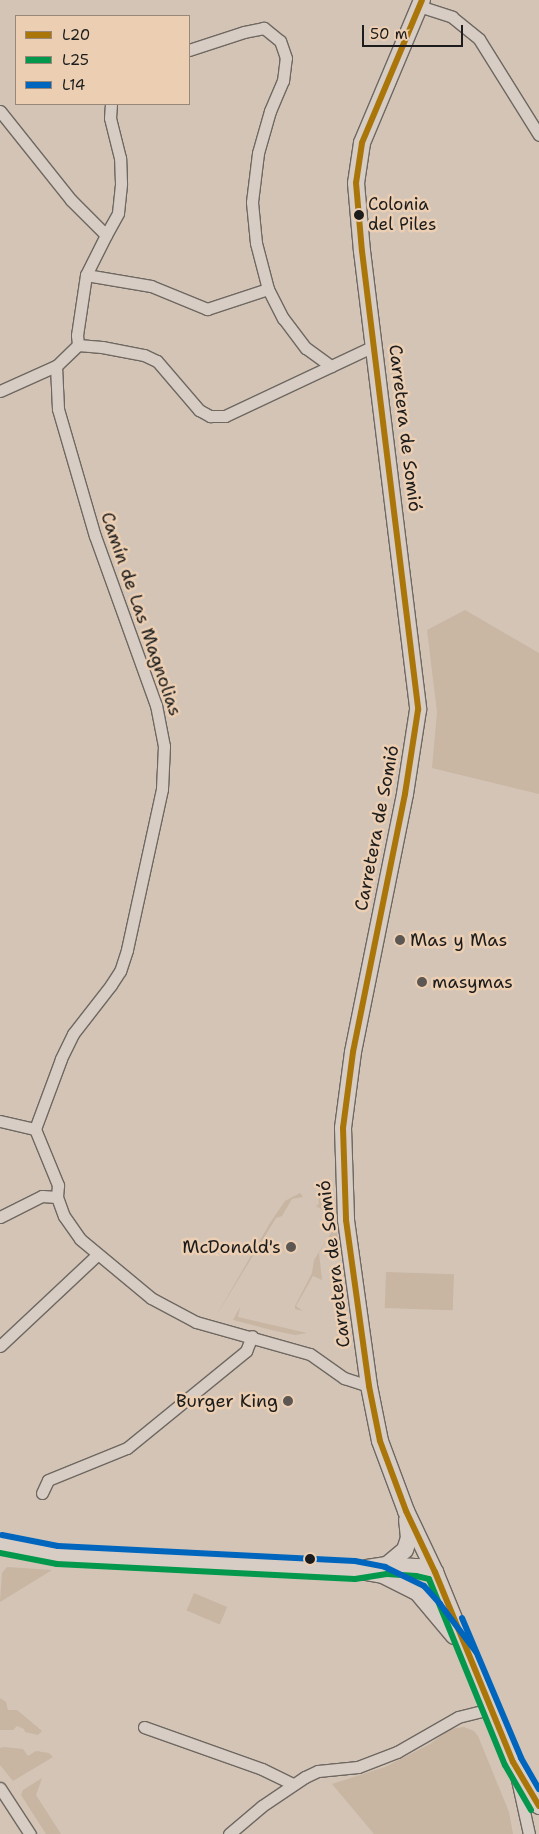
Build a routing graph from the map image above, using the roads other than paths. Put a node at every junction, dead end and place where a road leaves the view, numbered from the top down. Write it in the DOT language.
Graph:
graph roads {
  1 [pos="420,3"];
  2 [pos="190,50"];
  3 [pos="111,105"];
  4 [pos="0,111"];
  5 [pos="539,135"];
  6 [pos="106,235"];
  7 [pos="86,275"];
  8 [pos="268,289"];
  9 [pos="78,345"];
  10 [pos="374,346"];
  11 [pos="56,366"];
  12 [pos="331,366"];
  13 [pos="0,391"];
  14 [pos="0,1121"];
  15 [pos="35,1130"];
  16 [pos="57,1197"];
  17 [pos="0,1217"];
  18 [pos="97,1255"];
  19 [pos="252,1336"];
  20 [pos="0,1346"];
  21 [pos="369,1386"];
  22 [pos="42,1493"];
  23 [pos="406,1511"];
  24 [pos="0,1544"];
  25 [pos="385,1570"];
  26 [pos="434,1572"];
  27 [pos="469,1657"];
  28 [pos="490,1709"];
  29 [pos="144,1727"];
  30 [pos="513,1762"];
  31 [pos="293,1784"];
  32 [pos="0,1788"];
  33 [pos="539,1806"];
  34 [pos="30,1834"];
  35 [pos="229,1834"];
  36 [pos="529,1834"];
  1 -- 5 [label="street"];
  1 -- 10 [label="street, Carretera de Somió"];
  2 -- 8 [label="street"];
  3 -- 6 [label="street"];
  4 -- 6 [label="street"];
  6 -- 7 [label="street"];
  7 -- 8 [label="street"];
  7 -- 9 [label="street"];
  8 -- 12 [label="street"];
  9 -- 11 [label="street"];
  9 -- 12 [label="street"];
  10 -- 12 [label="street"];
  10 -- 21 [label="street, Carretera de Somió"];
  11 -- 13 [label="street"];
  11 -- 15 [label="street, Camín de Las Magnolias"];
  14 -- 15 [label="street"];
  15 -- 16 [label="street"];
  16 -- 17 [label="street"];
  16 -- 18 [label="street"];
  18 -- 19 [label="street"];
  18 -- 20 [label="street"];
  19 -- 21 [label="street"];
  19 -- 22 [label="street"];
  21 -- 23 [label="street, Carretera de Somió"];
  23 -- 25 [label="street"];
  23 -- 26 [label="street, Carretera de Somió"];
  24 -- 25 [label="street"];
  25 -- 26 [label="street"];
  25 -- 27 [label="street"];
  26 -- 27 [label="street, Carretera de Somió"];
  27 -- 28 [label="street"];
  28 -- 30 [label="street"];
  28 -- 31 [label="street"];
  29 -- 31 [label="street"];
  30 -- 33 [label="street"];
  30 -- 36 [label="street"];
  31 -- 35 [label="street"];
  32 -- 34 [label="street"];
}
